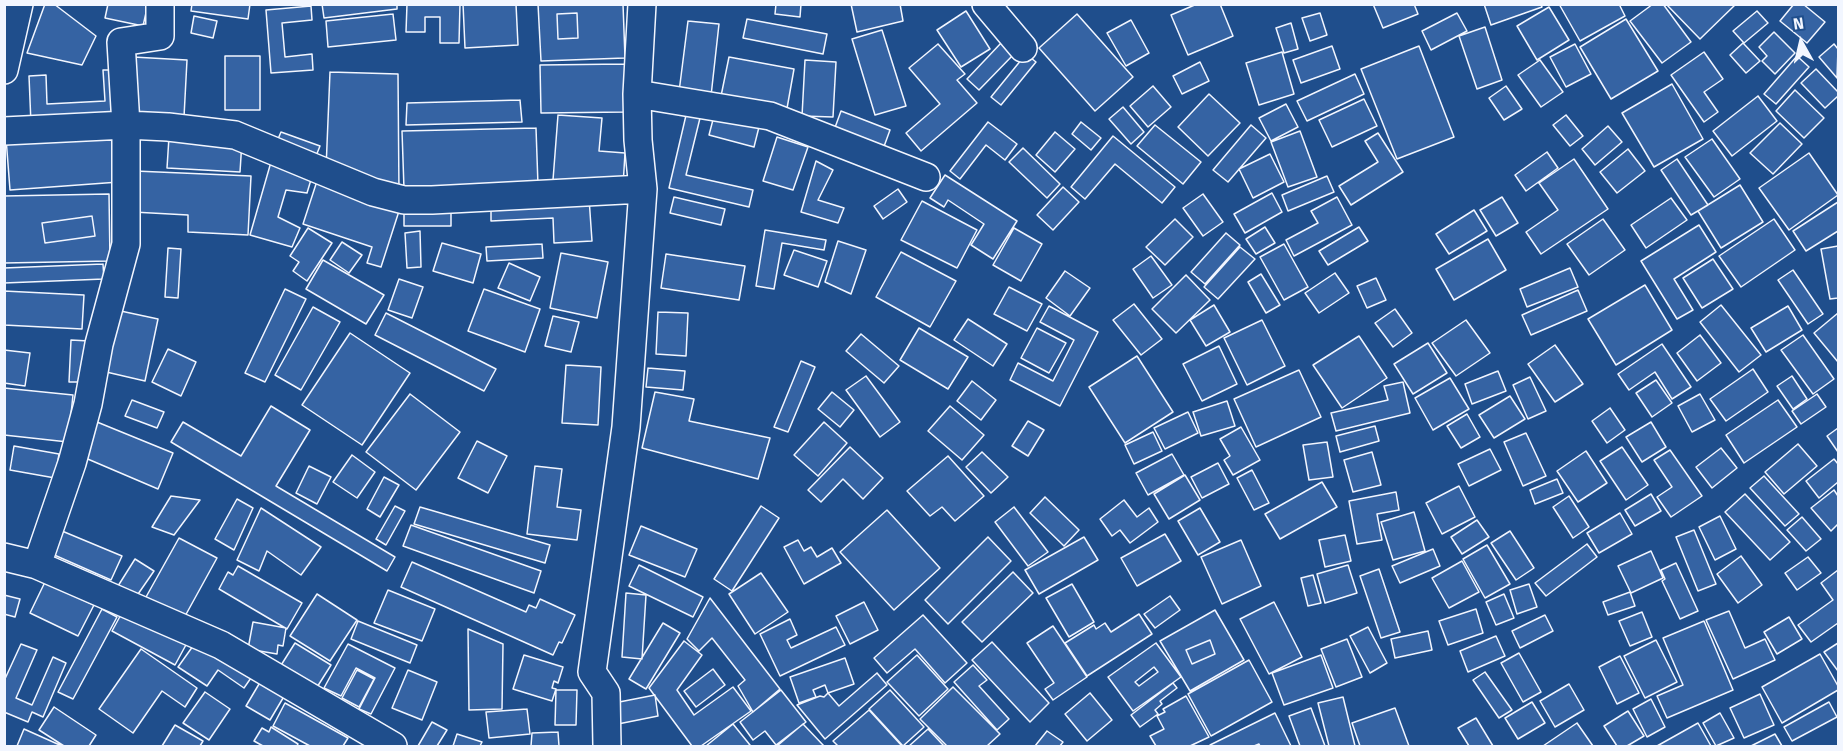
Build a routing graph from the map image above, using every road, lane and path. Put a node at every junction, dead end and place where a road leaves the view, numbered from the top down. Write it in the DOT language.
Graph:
graph roads {
  1 [pos="160,4"];
  2 [pos="642,4"];
  3 [pos="986,4"];
  4 [pos="13,13"];
  5 [pos="1023,48"];
  6 [pos="4,70"];
  7 [pos="637,94"];
  8 [pos="126,124"];
  9 [pos="4,131"];
  10 [pos="926,177"];
  11 [pos="643,189"];
  12 [pos="4,557"];
  13 [pos="37,565"];
  14 [pos="393,747"];
  15 [pos="607,747"];
  1 -- 8 [label="street"];
  2 -- 7 [label="street"];
  3 -- 5 [label="street"];
  4 -- 6 [label="street"];
  7 -- 10 [label="street"];
  7 -- 11 [label="street"];
  8 -- 9 [label="street"];
  8 -- 11 [label="street"];
  8 -- 13 [label="street"];
  11 -- 15 [label="street"];
  12 -- 13 [label="street"];
  13 -- 14 [label="street"];
}
